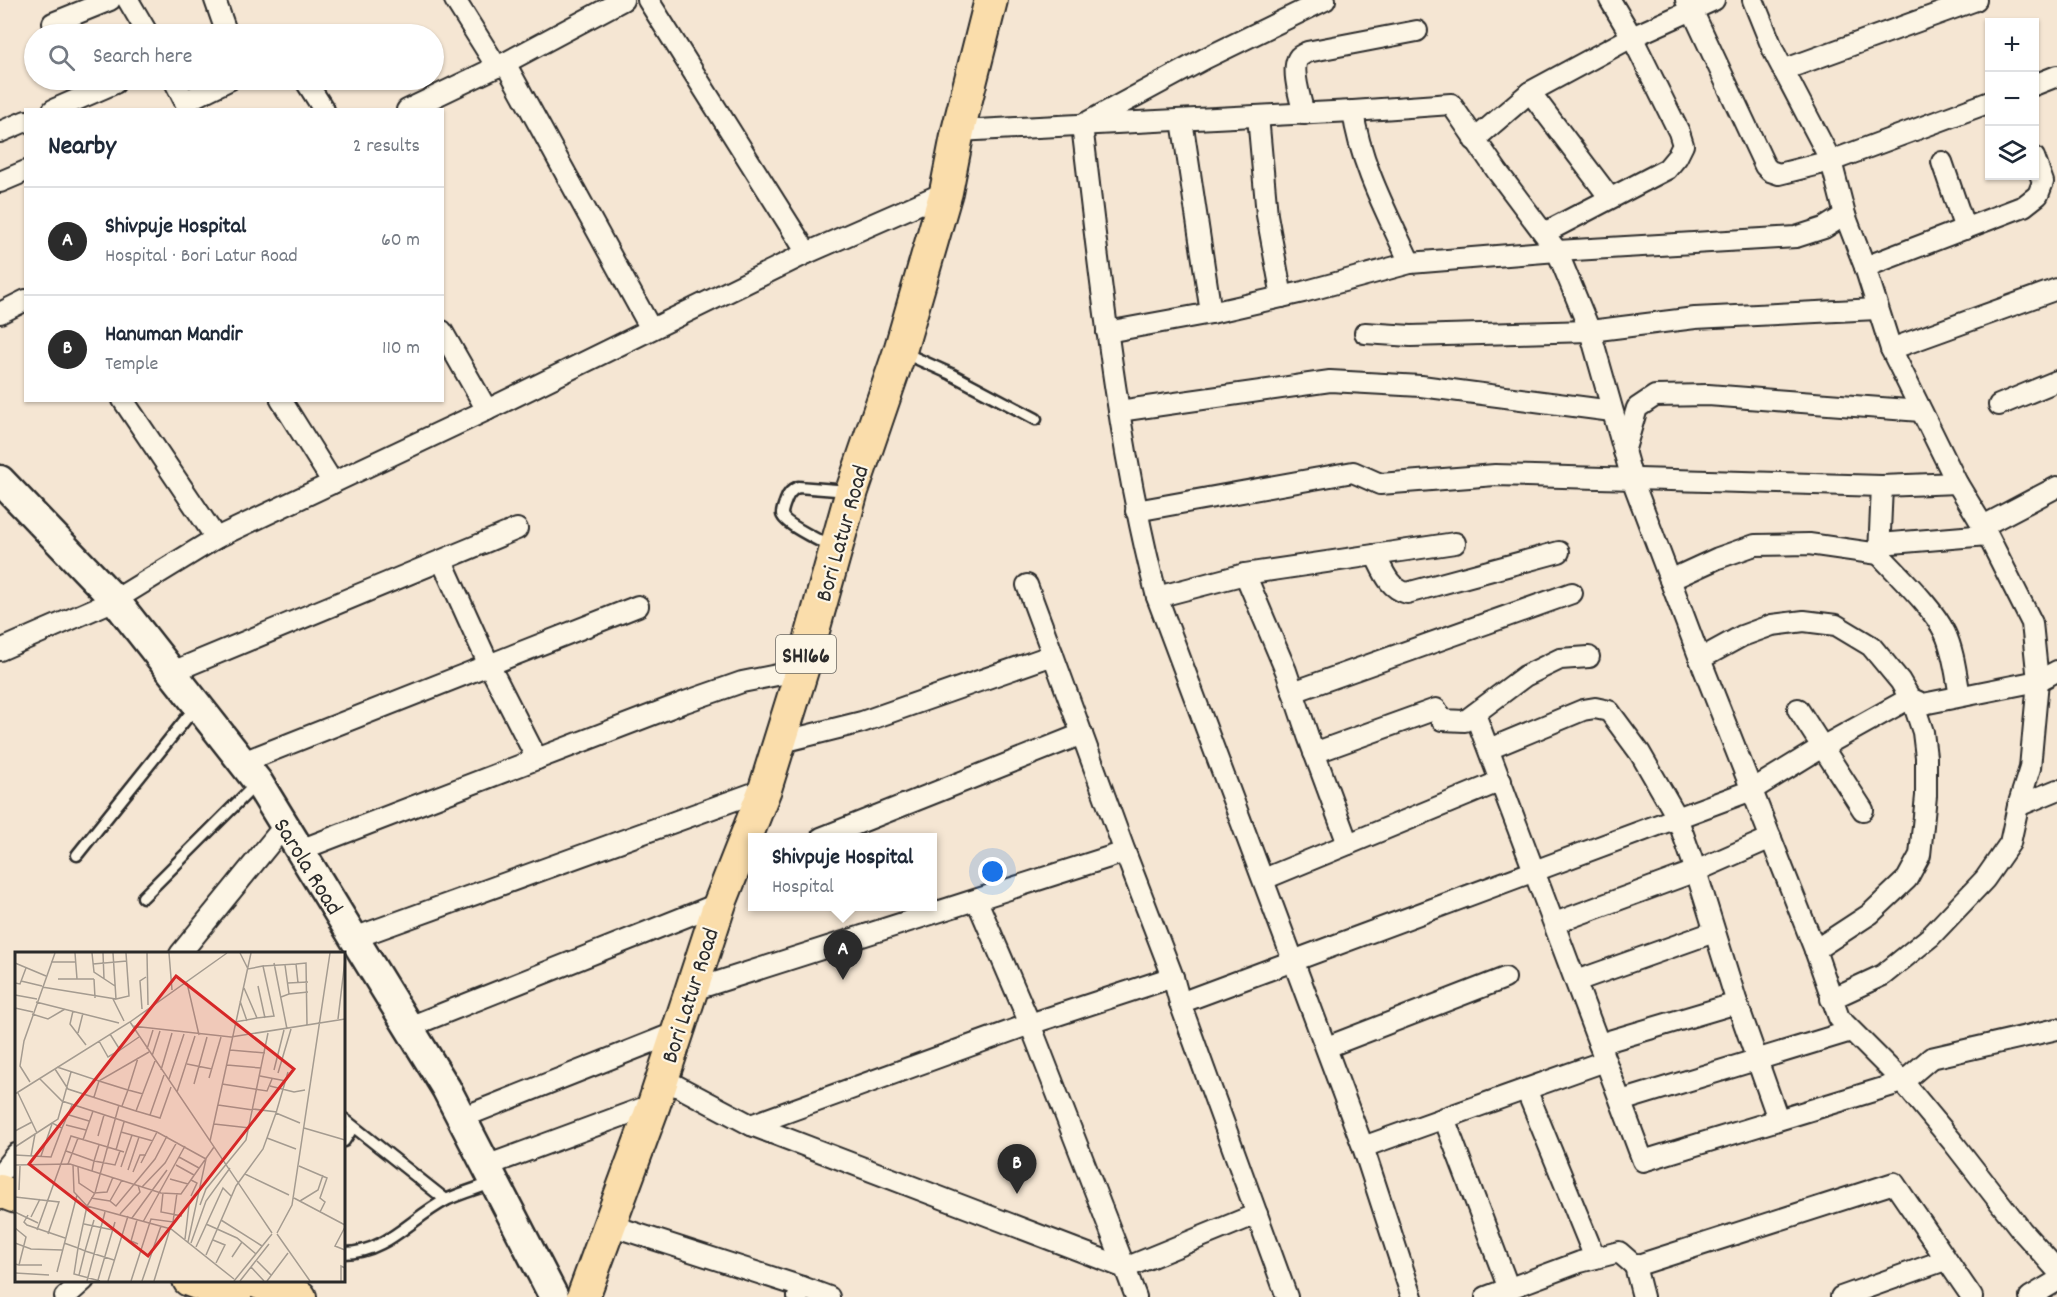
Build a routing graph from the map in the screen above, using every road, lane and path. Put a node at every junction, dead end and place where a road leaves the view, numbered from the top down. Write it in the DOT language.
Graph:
graph roads {
  1 [pos="110,0"];
  2 [pos="128,0"];
  3 [pos="215,0"];
  4 [pos="455,0"];
  5 [pos="623,0"];
  6 [pos="648,0"];
  7 [pos="991,0"];
  8 [pos="1324,0"];
  9 [pos="1610,0"];
  10 [pos="1714,0"];
  11 [pos="1753,0"];
  12 [pos="1976,0"];
  13 [pos="1689,5"];
  14 [pos="53,23"];
  15 [pos="142,24"];
  16 [pos="223,24"];
  17 [pos="1417,31"];
  18 [pos="1632,37"];
  19 [pos="501,65"];
  20 [pos="1783,70"];
  21 [pos="2057,76"];
  22 [pos="2039,83"];
  23 [pos="100,90"];
  24 [pos="180,90"];
  25 [pos="213,90"];
  26 [pos="311,90"];
  27 [pos="1530,92"];
  28 [pos="1985,104"];
  29 [pos="188,105"];
  30 [pos="58,108"];
  31 [pos="323,108"];
  32 [pos="411,108"];
  33 [pos="1353,111"];
  34 [pos="1304,114"];
  35 [pos="1258,116"];
  36 [pos="1182,120"];
  37 [pos="24,122"];
  38 [pos="1082,125"];
  39 [pos="958,131"];
  40 [pos="0,132"];
  41 [pos="1474,140"];
  42 [pos="1832,161"];
  43 [pos="1942,162"];
  44 [pos="2039,171"];
  45 [pos="24,172"];
  46 [pos="0,182"];
  47 [pos="946,192"];
  48 [pos="1611,198"];
  49 [pos="1845,215"];
  50 [pos="1965,228"];
  51 [pos="1544,233"];
  52 [pos="1557,251"];
  53 [pos="807,253"];
  54 [pos="1410,263"];
  55 [pos="1865,267"];
  56 [pos="2057,290"];
  57 [pos="1282,297"];
  58 [pos="24,301"];
  59 [pos="1877,309"];
  60 [pos="0,313"];
  61 [pos="1211,313"];
  62 [pos="651,329"];
  63 [pos="1590,331"];
  64 [pos="1107,332"];
  65 [pos="1365,333"];
  66 [pos="444,335"];
  67 [pos="1891,349"];
  68 [pos="900,351"];
  69 [pos="2057,381"];
  70 [pos="124,402"];
  71 [pos="282,402"];
  72 [pos="1999,405"];
  73 [pos="487,410"];
  74 [pos="1119,411"];
  75 [pos="1612,411"];
  76 [pos="1921,411"];
  77 [pos="1036,419"];
  78 [pos="1624,452"];
  79 [pos="1632,479"];
  80 [pos="0,480"];
  81 [pos="333,483"];
  82 [pos="1957,483"];
  83 [pos="1882,486"];
  84 [pos="2057,487"];
  85 [pos="852,491"];
  86 [pos="1136,511"];
  87 [pos="517,529"];
  88 [pos="1985,531"];
  89 [pos="216,538"];
  90 [pos="1455,543"];
  91 [pos="1880,549"];
  92 [pos="836,550"];
  93 [pos="1559,552"];
  94 [pos="1375,555"];
  95 [pos="442,561"];
  96 [pos="1245,574"];
  97 [pos="1670,580"];
  98 [pos="1027,585"];
  99 [pos="1572,593"];
  100 [pos="1157,597"];
  101 [pos="115,600"];
  102 [pos="638,606"];
  103 [pos="0,650"];
  104 [pos="1053,655"];
  105 [pos="1589,657"];
  106 [pos="1700,659"];
  107 [pos="489,665"];
  108 [pos="802,670"];
  109 [pos="2057,671"];
  110 [pos="172,672"];
  111 [pos="2038,681"];
  112 [pos="1293,692"];
  113 [pos="1960,696"];
  114 [pos="1910,698"];
  115 [pos="197,704"];
  116 [pos="1798,709"];
  117 [pos="1475,714"];
  118 [pos="1082,734"];
  119 [pos="778,743"];
  120 [pos="1822,747"];
  121 [pos="1489,749"];
  122 [pos="1314,753"];
  123 [pos="537,759"];
  124 [pos="250,772"];
  125 [pos="1501,781"];
  126 [pos="765,789"];
  127 [pos="1752,790"];
  128 [pos="2057,790"];
  129 [pos="2018,806"];
  130 [pos="1863,810"];
  131 [pos="1677,817"];
  132 [pos="285,825"];
  133 [pos="752,833"];
  134 [pos="831,833"];
  135 [pos="1771,838"];
  136 [pos="1348,844"];
  137 [pos="300,850"];
  138 [pos="1125,852"];
  139 [pos="77,855"];
  140 [pos="745,855"];
  141 [pos="1535,869"];
  142 [pos="1696,871"];
  143 [pos="1264,879"];
  144 [pos="143,897"];
  145 [pos="976,901"];
  146 [pos="720,903"];
  147 [pos="1555,923"];
  148 [pos="1714,932"];
  149 [pos="354,938"];
  150 [pos="1815,950"];
  151 [pos="182,952"];
  152 [pos="1295,961"];
  153 [pos="1173,977"];
  154 [pos="1505,978"];
  155 [pos="1576,981"];
  156 [pos="690,991"];
  157 [pos="1831,999"];
  158 [pos="1180,1003"];
  159 [pos="1737,1003"];
  160 [pos="1030,1024"];
  161 [pos="409,1027"];
  162 [pos="2057,1029"];
  163 [pos="1851,1031"];
  164 [pos="677,1032"];
  165 [pos="1327,1047"];
  166 [pos="1602,1052"];
  167 [pos="1757,1059"];
  168 [pos="1903,1082"];
  169 [pos="1526,1089"];
  170 [pos="658,1091"];
  171 [pos="1621,1101"];
  172 [pos="461,1118"];
  173 [pos="1444,1118"];
  174 [pos="1778,1119"];
  175 [pos="345,1120"];
  176 [pos="751,1125"];
  177 [pos="353,1127"];
  178 [pos="345,1139"];
  179 [pos="1363,1147"];
  180 [pos="15,1155"];
  181 [pos="0,1174"];
  182 [pos="490,1174"];
  183 [pos="0,1191"];
  184 [pos="15,1197"];
  185 [pos="446,1200"];
  186 [pos="0,1213"];
  187 [pos="1257,1214"];
  188 [pos="15,1219"];
  189 [pos="610,1225"];
  190 [pos="345,1253"];
  191 [pos="1595,1258"];
  192 [pos="1945,1260"];
  193 [pos="1635,1266"];
  194 [pos="1125,1268"];
  195 [pos="2057,1270"];
  196 [pos="2057,1281"];
  197 [pos="83,1282"];
  198 [pos="192,1282"];
  199 [pos="254,1282"];
  200 [pos="1509,1289"];
  201 [pos="800,1292"];
  202 [pos="65,1297"];
  203 [pos="235,1297"];
  204 [pos="300,1297"];
  205 [pos="554,1297"];
  206 [pos="584,1297"];
  207 [pos="829,1297"];
  208 [pos="1136,1297"];
  209 [pos="1287,1297"];
  210 [pos="1412,1297"];
  211 [pos="1486,1297"];
  212 [pos="1643,1297"];
  213 [pos="1841,1297"];
  214 [pos="1972,1297"];
  215 [pos="2030,1297"];
  1 -- 14 [label="street"];
  2 -- 15 [label="street"];
  3 -- 16 [label="street"];
  4 -- 19 [label="street"];
  5 -- 19 [label="street"];
  6 -- 53 [label="street"];
  7 -- 39 [label="main road, Bori Latur Road / SH166"];
  8 -- 38 [label="street"];
  9 -- 18 [label="street"];
  10 -- 13 [label="street"];
  11 -- 20 [label="street"];
  12 -- 20 [label="street"];
  13 -- 18 [label="street"];
  13 -- 42 [label="street"];
  17 -- 34 [label="street"];
  18 -- 27 [label="street"];
  18 -- 48 [label="street"];
  19 -- 32 [label="street"];
  19 -- 62 [label="street"];
  20 -- 42 [label="street"];
  21 -- 22 [label="street"];
  23 -- 30 [label="street"];
  24 -- 29 [label="street"];
  25 -- 29 [label="street"];
  26 -- 31 [label="street"];
  27 -- 41 [label="street"];
  27 -- 48 [label="street"];
  28 -- 42 [label="street"];
  33 -- 34 [label="street"];
  33 -- 41 [label="street"];
  33 -- 54 [label="street"];
  34 -- 35 [label="street"];
  35 -- 36 [label="street"];
  35 -- 57 [label="street"];
  36 -- 38 [label="street"];
  36 -- 61 [label="street"];
  37 -- 40 [label="street"];
  38 -- 39 [label="street"];
  38 -- 64 [label="street"];
  39 -- 47 [label="main road, Bori Latur Road / SH166"];
  41 -- 51 [label="street"];
  42 -- 49 [label="street"];
  43 -- 50 [label="street"];
  44 -- 50 [label="street"];
  45 -- 46 [label="street"];
  47 -- 53 [label="street"];
  47 -- 68 [label="main road, Bori Latur Road / SH166"];
  48 -- 51 [label="street"];
  49 -- 52 [label="street"];
  49 -- 55 [label="street"];
  50 -- 55 [label="street"];
  51 -- 52 [label="street"];
  52 -- 54 [label="street"];
  52 -- 63 [label="street"];
  53 -- 62 [label="street"];
  54 -- 57 [label="street"];
  55 -- 59 [label="street"];
  56 -- 67 [label="street"];
  57 -- 61 [label="street"];
  58 -- 60 [label="street"];
  59 -- 63 [label="street"];
  59 -- 67 [label="street"];
  61 -- 64 [label="street"];
  62 -- 73 [label="street"];
  63 -- 65 [label="street"];
  63 -- 75 [label="street"];
  64 -- 74 [label="street"];
  66 -- 73 [label="street"];
  67 -- 76 [label="street"];
  68 -- 77 [label="lane"];
  68 -- 85 [label="main road, Bori Latur Road / SH166"];
  69 -- 72 [label="street"];
  70 -- 89 [label="street"];
  71 -- 81 [label="street"];
  73 -- 81 [label="street"];
  74 -- 75 [label="street"];
  74 -- 86 [label="street"];
  75 -- 78 [label="street"];
  76 -- 78 [label="street"];
  76 -- 82 [label="street"];
  78 -- 79 [label="street"];
  79 -- 83 [label="street"];
  79 -- 86 [label="street"];
  79 -- 97 [label="street"];
  80 -- 101 [label="main road, Sarola Road"];
  81 -- 89 [label="street"];
  82 -- 83 [label="street"];
  82 -- 88 [label="street"];
  83 -- 91 [label="street"];
  84 -- 88 [label="street"];
  85 -- 92 [label="main road, Bori Latur Road / SH166"];
  85 -- 92 [label="lane"];
  86 -- 100 [label="street"];
  87 -- 95 [label="street"];
  88 -- 91 [label="street"];
  88 -- 111 [label="street"];
  89 -- 101 [label="street"];
  90 -- 94 [label="street"];
  91 -- 97 [label="street"];
  91 -- 113 [label="street"];
  92 -- 108 [label="main road, Bori Latur Road / SH166"];
  93 -- 94 [label="street"];
  94 -- 96 [label="street"];
  95 -- 107 [label="street"];
  95 -- 110 [label="street"];
  96 -- 100 [label="street"];
  96 -- 112 [label="street"];
  97 -- 106 [label="street"];
  98 -- 104 [label="street"];
  99 -- 112 [label="street"];
  100 -- 143 [label="street"];
  101 -- 103 [label="street"];
  101 -- 110 [label="main road, Sarola Road"];
  102 -- 107 [label="street"];
  104 -- 118 [label="street"];
  104 -- 119 [label="street"];
  105 -- 117 [label="street"];
  106 -- 114 [label="street"];
  106 -- 127 [label="street"];
  107 -- 123 [label="street"];
  107 -- 124 [label="street"];
  108 -- 119 [label="main road, Bori Latur Road / SH166"];
  108 -- 123 [label="street"];
  109 -- 111 [label="street"];
  110 -- 115 [label="main road, Sarola Road"];
  111 -- 113 [label="street"];
  111 -- 129 [label="street"];
  112 -- 122 [label="street"];
  113 -- 114 [label="street"];
  114 -- 120 [label="street"];
  114 -- 150 [label="street"];
  115 -- 124 [label="main road, Sarola Road"];
  115 -- 139 [label="lane"];
  116 -- 120 [label="street"];
  117 -- 121 [label="street"];
  117 -- 122 [label="street"];
  118 -- 134 [label="street"];
  118 -- 138 [label="street"];
  119 -- 126 [label="main road, Bori Latur Road / SH166"];
  120 -- 127 [label="street"];
  120 -- 130 [label="street"];
  121 -- 125 [label="street"];
  121 -- 131 [label="street"];
  122 -- 136 [label="street"];
  123 -- 137 [label="street"];
  124 -- 132 [label="main road, Sarola Road"];
  124 -- 144 [label="lane"];
  125 -- 136 [label="street"];
  125 -- 141 [label="street"];
  126 -- 133 [label="main road, Bori Latur Road / SH166"];
  126 -- 149 [label="street"];
  127 -- 131 [label="street"];
  127 -- 135 [label="street"];
  128 -- 129 [label="street"];
  129 -- 157 [label="street"];
  131 -- 141 [label="street"];
  131 -- 142 [label="street"];
  132 -- 137 [label="main road, Sarola Road"];
  132 -- 151 [label="street"];
  135 -- 142 [label="street"];
  135 -- 150 [label="street"];
  136 -- 143 [label="street"];
  137 -- 149 [label="main road, Sarola Road"];
  138 -- 145 [label="street"];
  138 -- 153 [label="street"];
  140 -- 146 [label="main road, Bori Latur Road / SH166"];
  141 -- 147 [label="street"];
  141 -- 152 [label="street"];
  142 -- 147 [label="street"];
  142 -- 148 [label="street"];
  143 -- 152 [label="street"];
  145 -- 156 [label="street"];
  145 -- 160 [label="street"];
  146 -- 156 [label="main road, Bori Latur Road / SH166"];
  146 -- 161 [label="street"];
  147 -- 155 [label="street"];
  148 -- 155 [label="street"];
  148 -- 159 [label="street"];
  149 -- 161 [label="main road, Sarola Road"];
  150 -- 157 [label="street"];
  152 -- 158 [label="street"];
  152 -- 165 [label="street"];
  153 -- 158 [label="street"];
  153 -- 160 [label="street"];
  154 -- 165 [label="street"];
  155 -- 166 [label="street"];
  156 -- 164 [label="main road, Bori Latur Road / SH166"];
  157 -- 163 [label="street"];
  158 -- 187 [label="street"];
  159 -- 166 [label="street"];
  159 -- 167 [label="street"];
  160 -- 176 [label="street"];
  160 -- 194 [label="street"];
  161 -- 172 [label="main road, Sarola Road"];
  162 -- 168 [label="street"];
  163 -- 167 [label="street"];
  163 -- 168 [label="street"];
  164 -- 170 [label="main road, Bori Latur Road / SH166"];
  164 -- 172 [label="street"];
  165 -- 179 [label="street"];
  166 -- 169 [label="street"];
  166 -- 171 [label="street"];
  167 -- 171 [label="street"];
  167 -- 174 [label="street"];
  168 -- 174 [label="street"];
  168 -- 195 [label="street"];
  169 -- 173 [label="street"];
  169 -- 191 [label="street"];
  170 -- 176 [label="street"];
  170 -- 182 [label="street"];
  170 -- 189 [label="main road, Bori Latur Road / SH166"];
  171 -- 174 [label="street"];
  172 -- 182 [label="main road, Sarola Road"];
  173 -- 179 [label="street"];
  173 -- 200 [label="street"];
  175 -- 177 [label="lane"];
  176 -- 194 [label="street"];
  177 -- 178 [label="lane"];
  177 -- 185 [label="lane"];
  179 -- 210 [label="street"];
  180 -- 181 [label="street"];
  182 -- 185 [label="lane"];
  182 -- 205 [label="main road, Sarola Road"];
  183 -- 184 [label="main road"];
  185 -- 190 [label="lane"];
  186 -- 188 [label="main road"];
  187 -- 194 [label="street"];
  187 -- 209 [label="street"];
  189 -- 201 [label="street"];
  189 -- 206 [label="main road, Bori Latur Road / SH166"];
  191 -- 193 [label="street"];
  191 -- 200 [label="street"];
  192 -- 193 [label="street"];
  192 -- 213 [label="street"];
  192 -- 214 [label="street"];
  193 -- 212 [label="street"];
  194 -- 208 [label="street"];
  196 -- 215 [label="street"];
  197 -- 202 [label="street"];
  198 -- 203 [label="main road"];
  199 -- 204 [label="main road"];
  200 -- 211 [label="street"];
  201 -- 207 [label="street"];
}
